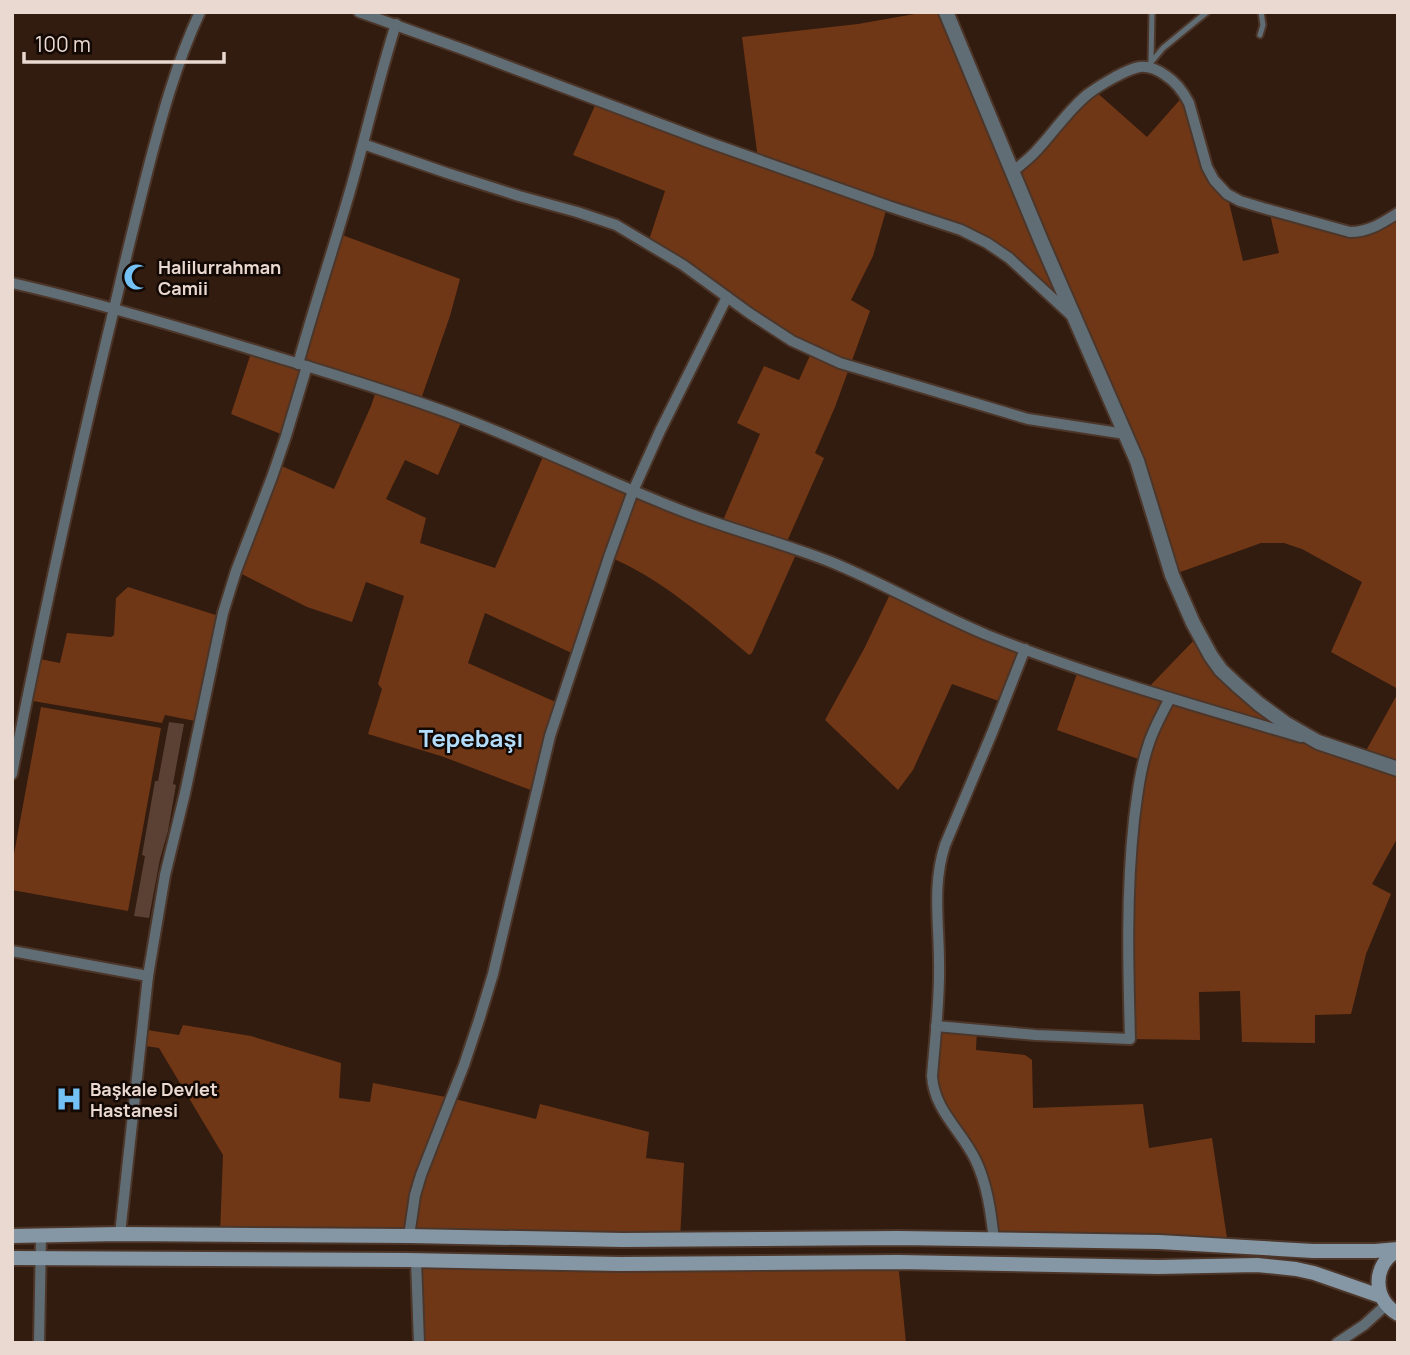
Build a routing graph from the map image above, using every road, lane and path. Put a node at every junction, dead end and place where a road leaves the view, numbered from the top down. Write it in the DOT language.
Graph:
graph roads {
  1 [pos="201,12"];
  2 [pos="359,12"];
  3 [pos="946,12"];
  4 [pos="1152,12"];
  5 [pos="1207,12"];
  6 [pos="1261,12"];
  7 [pos="396,24"];
  8 [pos="1261,35"];
  9 [pos="1149,65"];
  10 [pos="363,144"];
  11 [pos="1013,172"];
  12 [pos="1398,213"];
  13 [pos="12,283"];
  14 [pos="727,297"];
  15 [pos="114,308"];
  16 [pos="1076,320"];
  17 [pos="303,365"];
  18 [pos="1125,434"];
  19 [pos="633,491"];
  20 [pos="1025,649"];
  21 [pos="1170,698"];
  22 [pos="1318,742"];
  23 [pos="1398,769"];
  24 [pos="12,774"];
  25 [pos="12,951"];
  26 [pos="148,976"];
  27 [pos="936,1026"];
  28 [pos="120,1234"];
  29 [pos="12,1236"];
  30 [pos="41,1236"];
  31 [pos="409,1236"];
  32 [pos="994,1240"];
  33 [pos="1398,1249"];
  34 [pos="12,1258"];
  35 [pos="40,1258"];
  36 [pos="416,1260"];
  37 [pos="1388,1305"];
  38 [pos="38,1343"];
  39 [pos="419,1343"];
  40 [pos="1337,1343"];
  1 -- 15 [label="street"];
  2 -- 7 [label="street"];
  3 -- 11 [label="street"];
  4 -- 9 [label="lane"];
  5 -- 9 [label="lane"];
  6 -- 8 [label="lane"];
  7 -- 10 [label="street"];
  7 -- 16 [label="street"];
  9 -- 11 [label="street"];
  9 -- 12 [label="street"];
  10 -- 14 [label="street"];
  10 -- 17 [label="street"];
  11 -- 16 [label="street"];
  13 -- 15 [label="street"];
  14 -- 18 [label="street"];
  14 -- 19 [label="street"];
  15 -- 17 [label="street"];
  15 -- 24 [label="street"];
  16 -- 18 [label="street"];
  17 -- 19 [label="street"];
  17 -- 26 [label="street"];
  18 -- 22 [label="street"];
  19 -- 20 [label="street"];
  19 -- 31 [label="street"];
  20 -- 21 [label="street"];
  20 -- 27 [label="street"];
  21 -- 22 [label="street"];
  21 -- 27 [label="street"];
  22 -- 23 [label="street"];
  25 -- 26 [label="street"];
  26 -- 28 [label="street"];
  27 -- 32 [label="street"];
  28 -- 30 [label="main road"];
  28 -- 31 [label="main road"];
  29 -- 30 [label="main road"];
  30 -- 35 [label="street"];
  31 -- 32 [label="main road"];
  32 -- 33 [label="main road"];
  33 -- 37 [label="main road"];
  34 -- 35 [label="main road"];
  35 -- 36 [label="main road"];
  35 -- 38 [label="street"];
  36 -- 37 [label="main road"];
  36 -- 39 [label="street"];
  37 -- 40 [label="street"];
}
